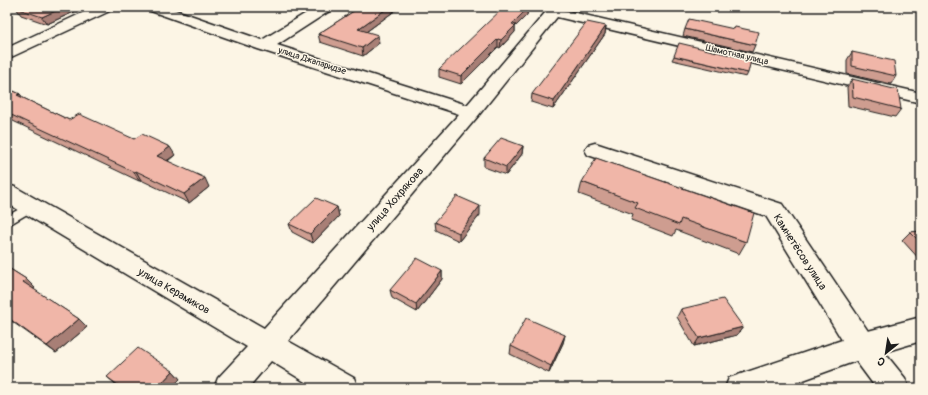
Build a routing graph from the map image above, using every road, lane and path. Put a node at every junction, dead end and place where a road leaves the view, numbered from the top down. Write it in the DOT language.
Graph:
graph roads {
  1 [pos="107,7"];
  2 [pos="153,7"];
  3 [pos="326,7"];
  4 [pos="556,10"];
  5 [pos="264,46"];
  6 [pos="7,54"];
  7 [pos="921,98"];
  8 [pos="471,112"];
  9 [pos="595,150"];
  10 [pos="7,193"];
  11 [pos="30,207"];
  12 [pos="7,222"];
  13 [pos="921,329"];
  14 [pos="267,345"];
  15 [pos="862,346"];
  16 [pos="229,388"];
  17 [pos="343,388"];
  18 [pos="740,388"];
  19 [pos="894,388"];
  1 -- 6 [label="street"];
  2 -- 5 [label="street, улица Джапаридзе"];
  3 -- 5 [label="street"];
  4 -- 7 [label="street, Шамотная улица"];
  4 -- 8 [label="street, улица Хохрякова"];
  5 -- 8 [label="street, улица Джапаридзе"];
  8 -- 14 [label="street, улица Хохрякова"];
  9 -- 15 [label="street, Камнетёсов улица"];
  10 -- 11 [label="street, улица Керамиков"];
  11 -- 12 [label="lane"];
  11 -- 14 [label="street, улица Керамиков"];
  13 -- 15 [label="street"];
  14 -- 16 [label="street, улица Хохрякова"];
  14 -- 17 [label="street, улица Керамиков"];
  15 -- 18 [label="street"];
  15 -- 19 [label="street, Камнетёсов улица"];
}
